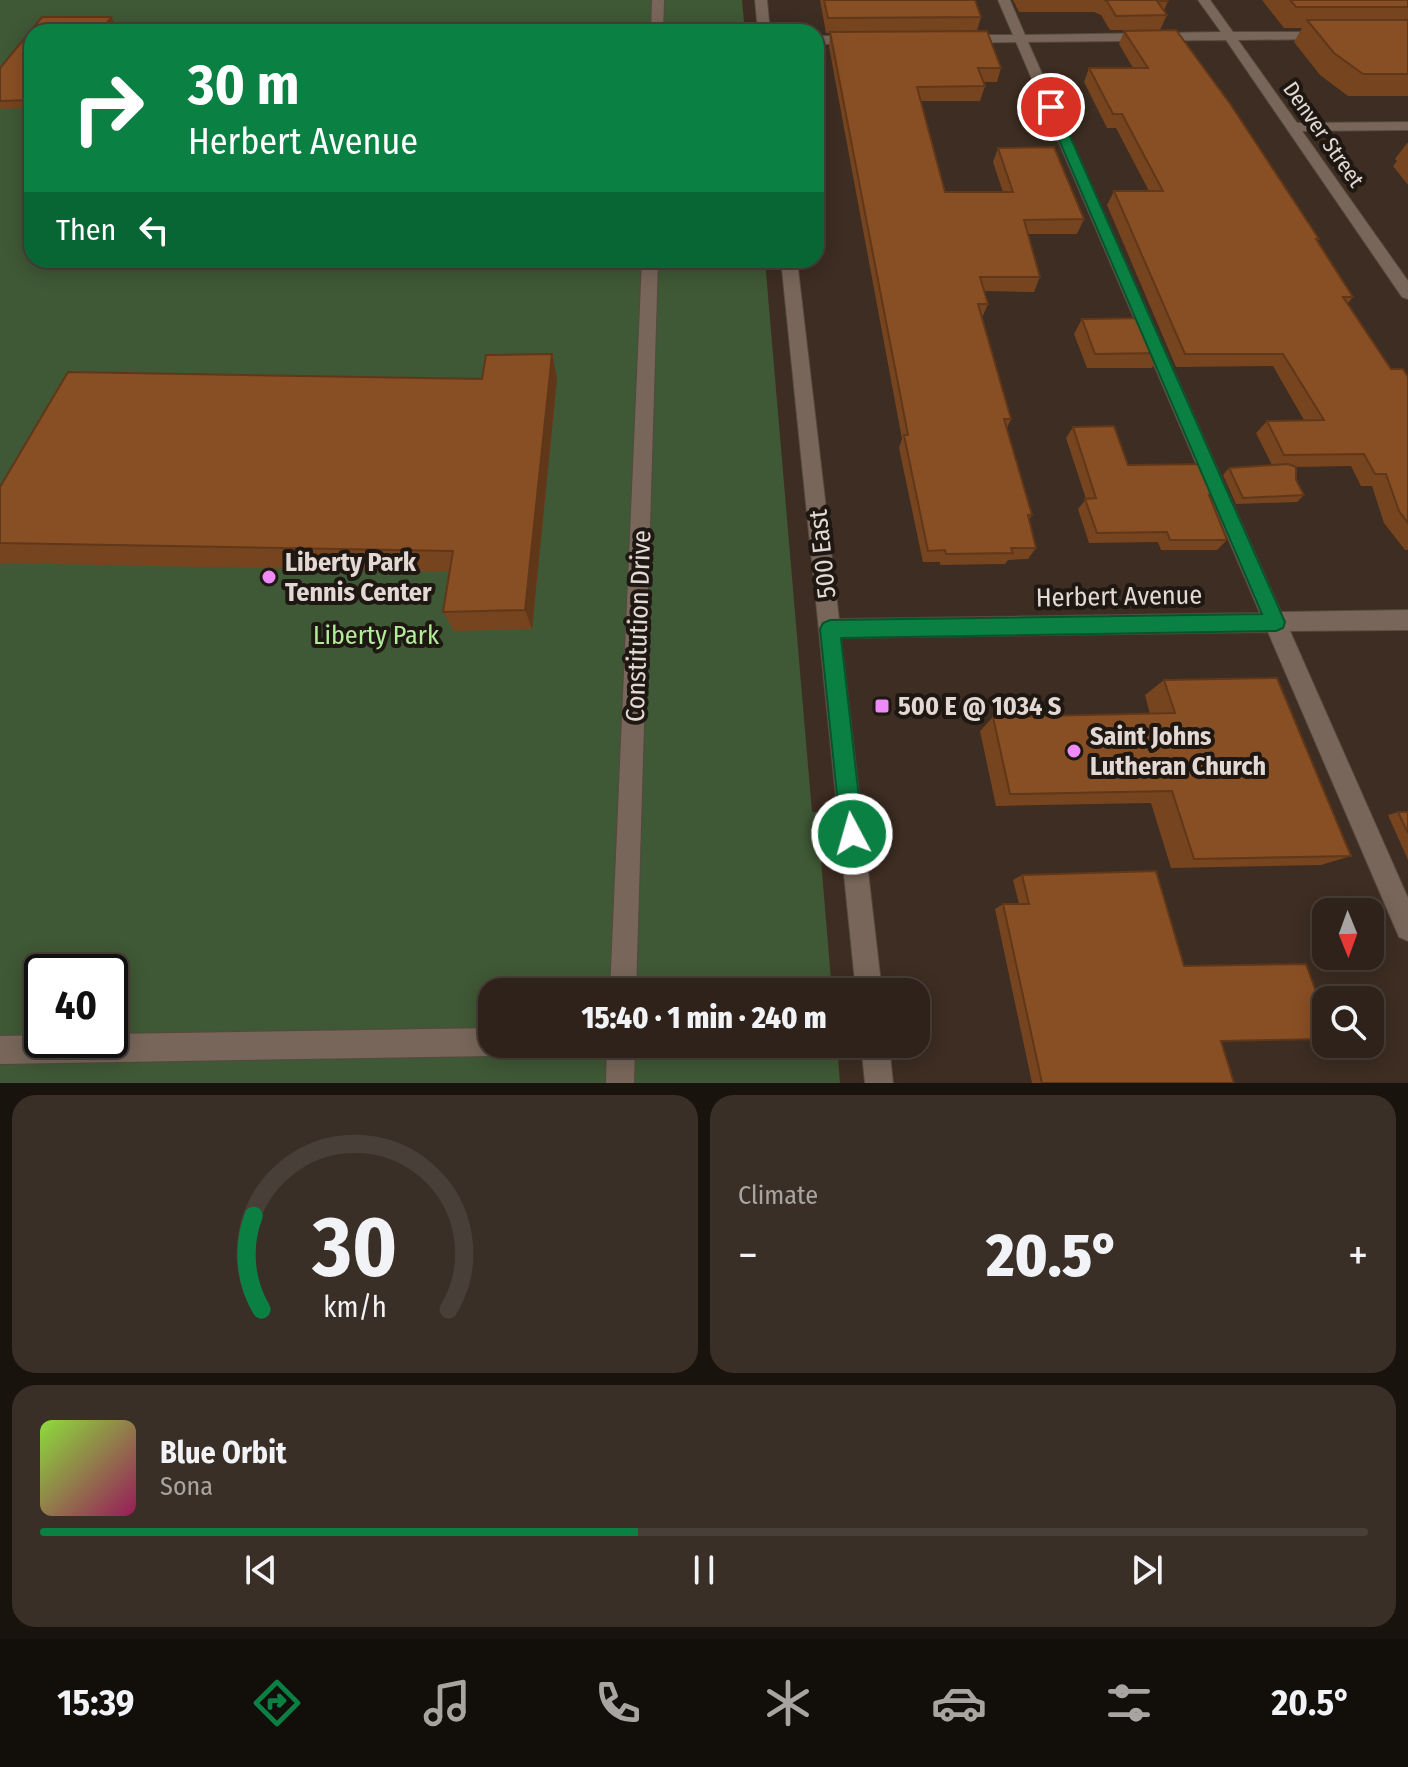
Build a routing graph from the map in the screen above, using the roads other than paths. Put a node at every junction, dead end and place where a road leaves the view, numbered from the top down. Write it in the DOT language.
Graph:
graph roads {
  1 [pos="658,0"];
  2 [pos="761,0"];
  3 [pos="1004,0"];
  4 [pos="1204,0"];
  5 [pos="657,24"];
  6 [pos="763,24"];
  7 [pos="1335,35"];
  8 [pos="1229,36"];
  9 [pos="1020,38"];
  10 [pos="957,39"];
  11 [pos="824,40"];
  12 [pos="863,40"];
  13 [pos="1408,126"];
  14 [pos="1293,127"];
  15 [pos="650,268"];
  16 [pos="790,268"];
  17 [pos="1408,293"];
  18 [pos="1408,620"];
  19 [pos="1276,622"];
  20 [pos="830,629"];
  21 [pos="1408,928"];
  22 [pos="624,978"];
  23 [pos="867,978"];
  24 [pos="478,1042"];
  25 [pos="0,1050"];
  26 [pos="621,1058"];
  27 [pos="876,1058"];
  28 [pos="620,1083"];
  29 [pos="879,1083"];
  1 -- 5 [label="street"];
  2 -- 6 [label="street"];
  3 -- 9 [label="street"];
  4 -- 8 [label="street, Denver Street"];
  7 -- 8 [label="street"];
  8 -- 9 [label="street"];
  8 -- 14 [label="street, Denver Street"];
  9 -- 10 [label="street"];
  9 -- 19 [label="street"];
  11 -- 12 [label="street"];
  13 -- 14 [label="street"];
  14 -- 17 [label="street, Denver Street"];
  15 -- 22 [label="street, Constitution Drive"];
  16 -- 20 [label="street, 500 East"];
  18 -- 19 [label="street, Herbert Avenue"];
  19 -- 20 [label="street, Herbert Avenue"];
  19 -- 21 [label="street"];
  20 -- 23 [label="street, 500 East"];
  24 -- 25 [label="street"];
  26 -- 28 [label="street"];
  27 -- 29 [label="street"];
}
